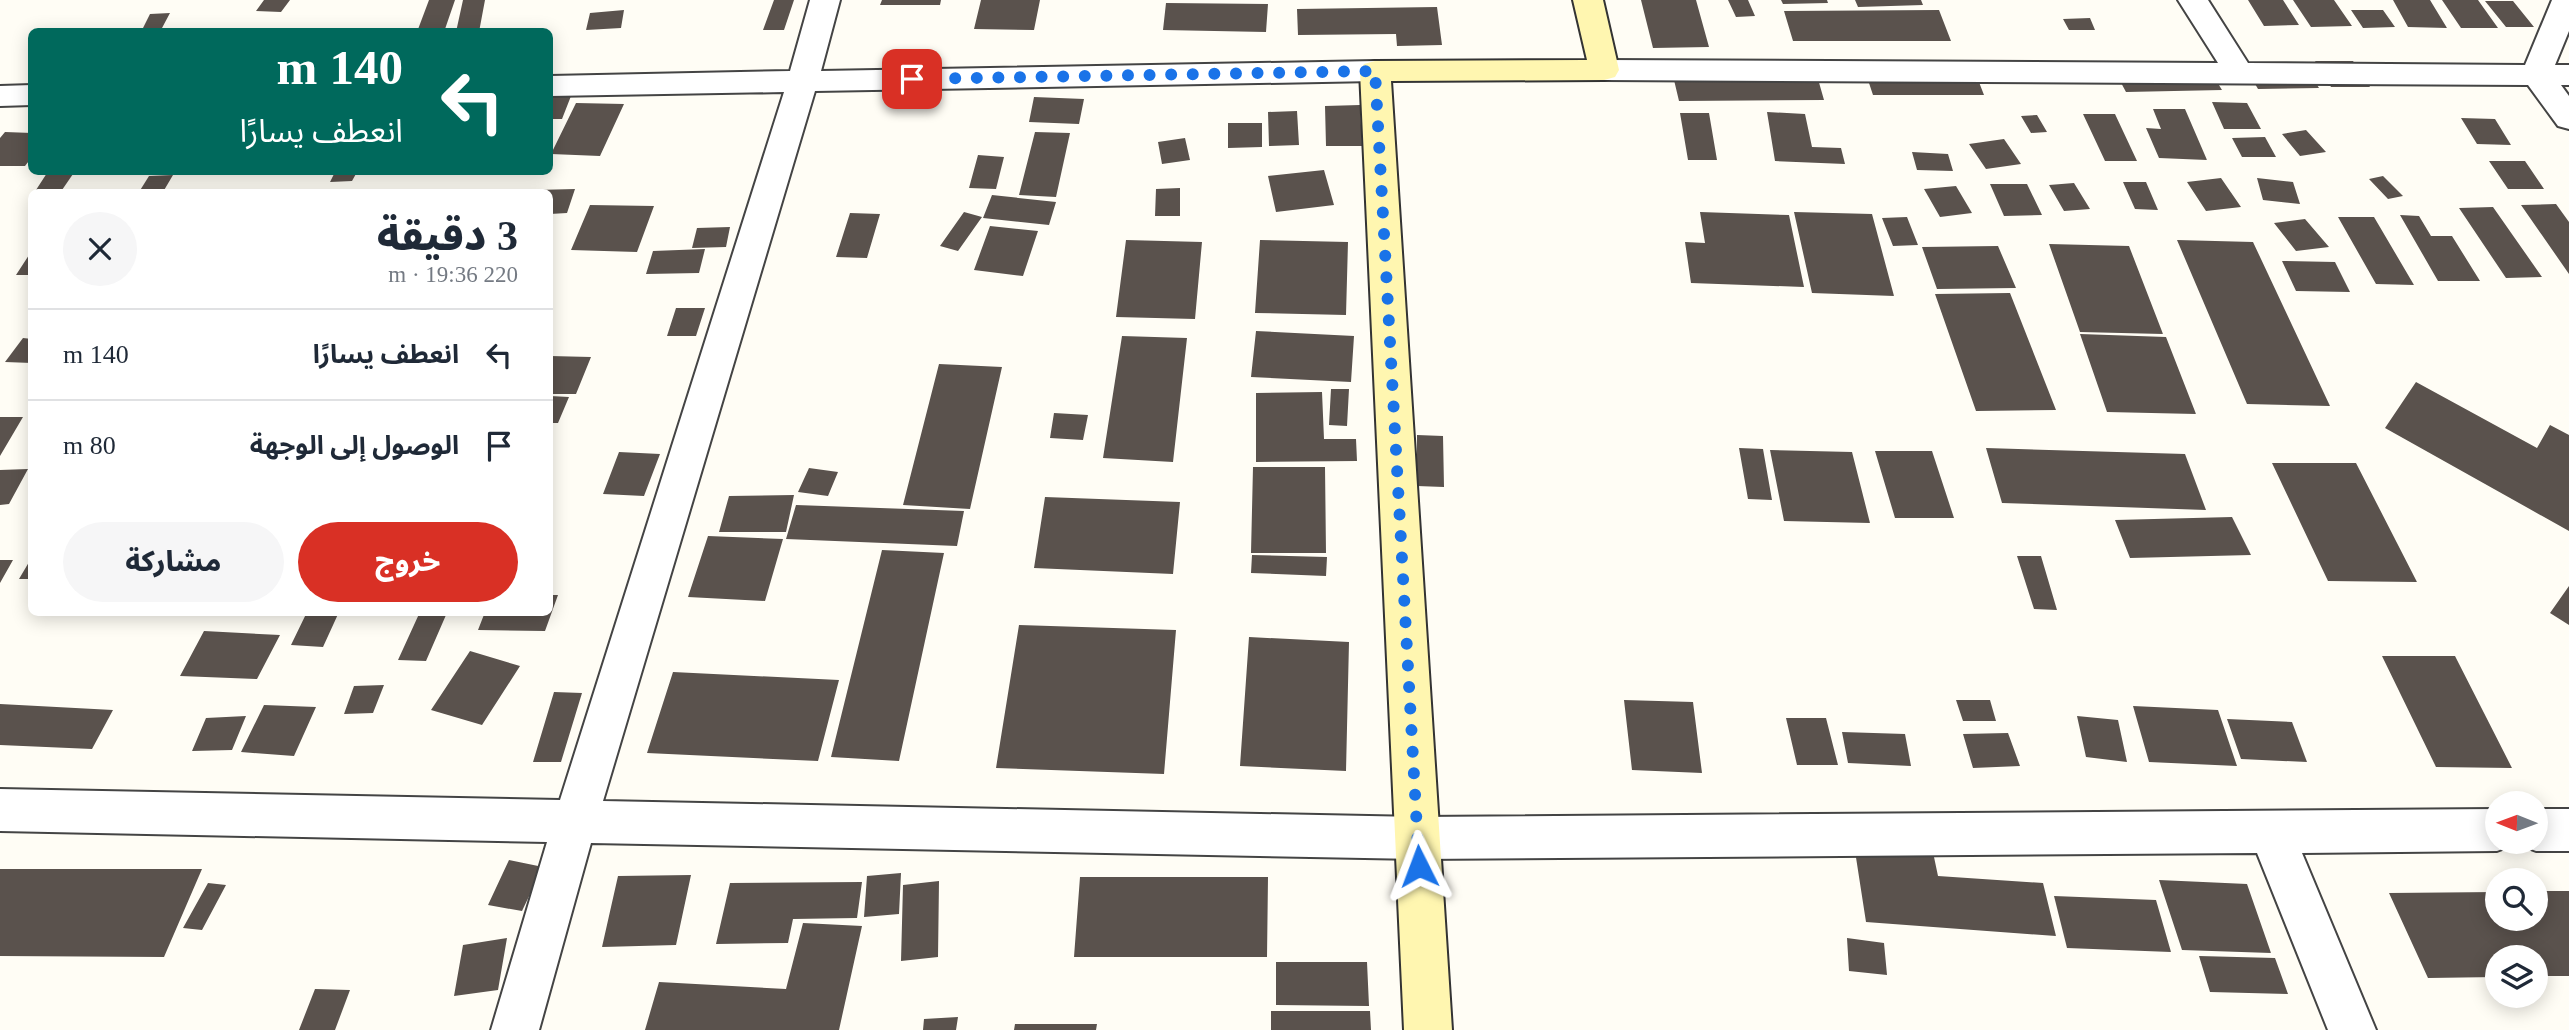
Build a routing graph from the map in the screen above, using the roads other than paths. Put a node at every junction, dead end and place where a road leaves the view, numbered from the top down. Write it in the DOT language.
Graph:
graph roads {
  1 [pos="825,0"];
  2 [pos="1588,0"];
  3 [pos="2193,0"];
  4 [pos="2567,0"];
  5 [pos="1604,70"];
  6 [pos="1375,71"];
  7 [pos="2239,73"];
  8 [pos="2536,74"];
  9 [pos="2569,75"];
  10 [pos="803,81"];
  11 [pos="553,86"];
  12 [pos="28,95"];
  13 [pos="0,96"];
  14 [pos="2569,118"];
  15 [pos="0,810"];
  16 [pos="575,822"];
  17 [pos="2485,830"];
  18 [pos="2548,830"];
  19 [pos="2569,830"];
  20 [pos="2271,832"];
  21 [pos="1418,838"];
  22 [pos="515,1030"];
  23 [pos="1429,1030"];
  24 [pos="2352,1030"];
  1 -- 10 [label="street"];
  2 -- 5 [label="street"];
  3 -- 7 [label="street"];
  4 -- 8 [label="street"];
  5 -- 6 [label="street"];
  5 -- 7 [label="street"];
  6 -- 10 [label="street"];
  6 -- 21 [label="street"];
  7 -- 8 [label="street"];
  8 -- 9 [label="street"];
  8 -- 14 [label="street"];
  10 -- 11 [label="street"];
  10 -- 16 [label="street"];
  12 -- 13 [label="street"];
  15 -- 16 [label="street"];
  16 -- 21 [label="street"];
  16 -- 22 [label="street"];
  17 -- 20 [label="street"];
  18 -- 19 [label="street"];
  20 -- 21 [label="street"];
  20 -- 24 [label="street"];
  21 -- 23 [label="street"];
}
